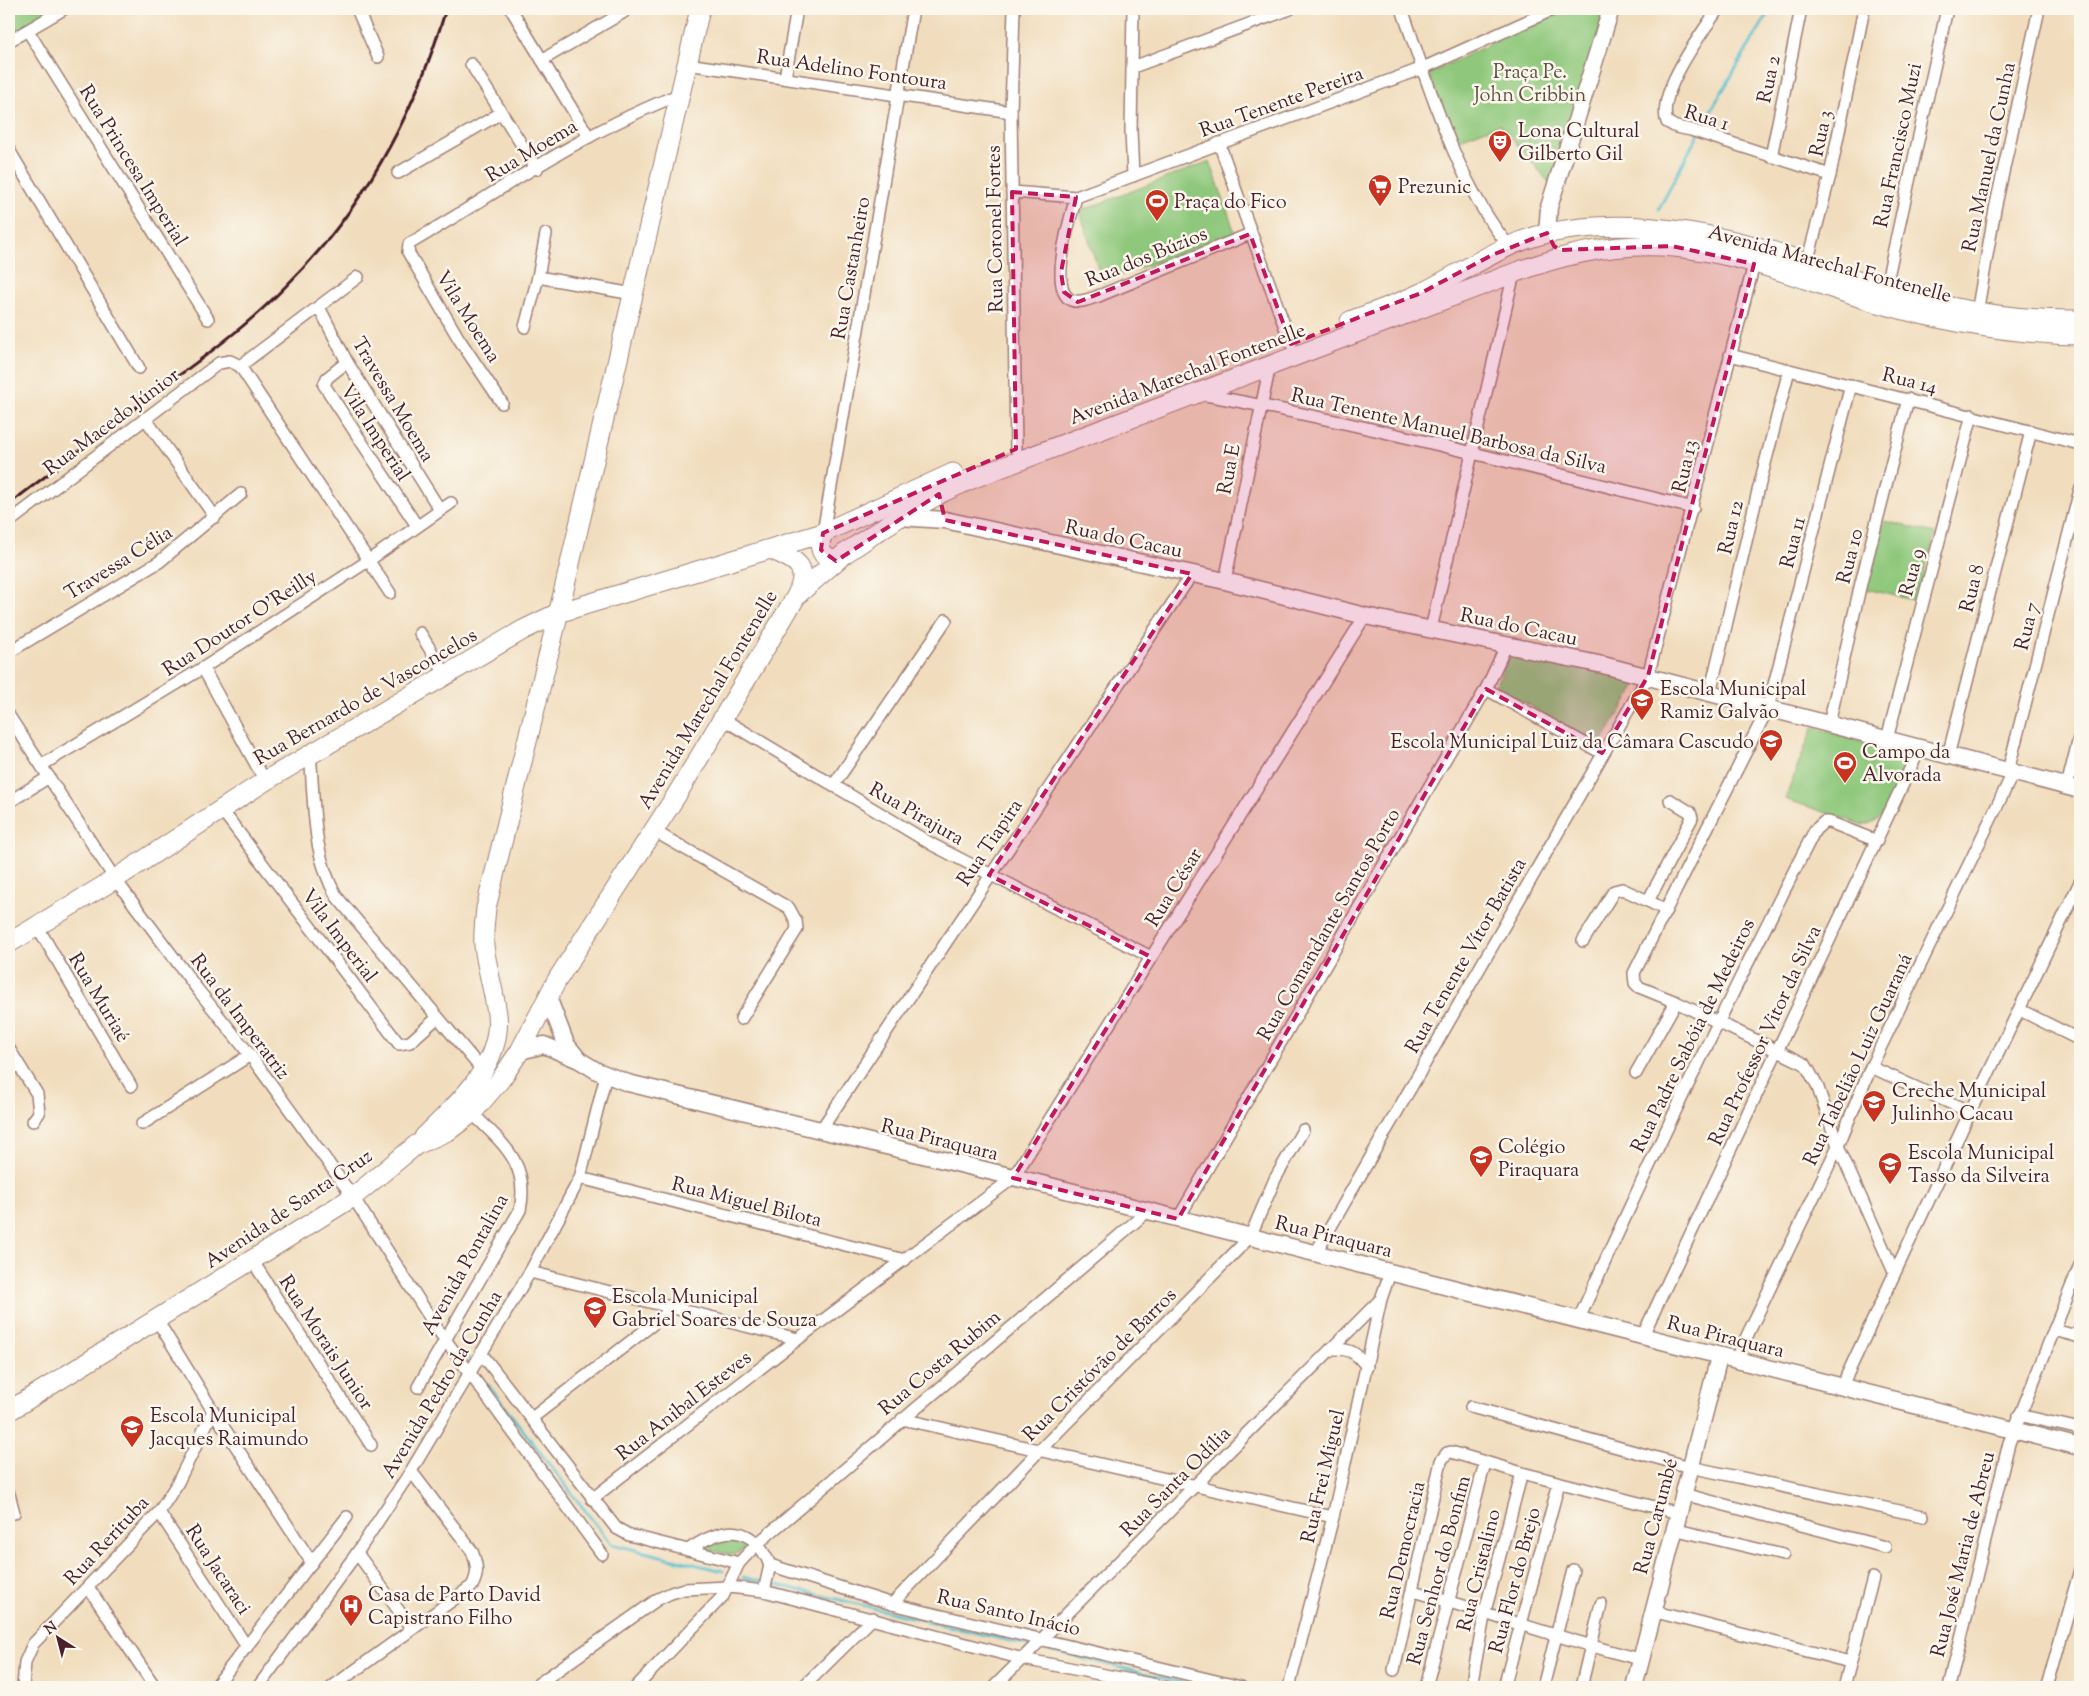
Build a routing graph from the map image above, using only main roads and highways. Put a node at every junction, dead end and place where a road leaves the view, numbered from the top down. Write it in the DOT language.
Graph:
graph roads {
  1 [pos="700,9"];
  2 [pos="1547,233"];
  3 [pos="1597,250"];
  4 [pos="2080,320"];
  5 [pos="2080,335"];
  6 [pos="823,534"];
  7 [pos="773,550"];
  8 [pos="836,561"];
  9 [pos="797,595"];
  10 [pos="558,613"];
  11 [pos="523,630"];
  12 [pos="549,650"];
  13 [pos="9,943"];
  14 [pos="548,997"];
  15 [pos="416,1145"];
  16 [pos="9,1412"];
  1 -- 10 [label="main road"];
  2 -- 3 [label="main road"];
  2 -- 4 [label="main road, Avenida Marechal Fontenelle"];
  2 -- 6 [label="main road, Avenida Marechal Fontenelle"];
  3 -- 5 [label="main road, Avenida Marechal Fontenelle"];
  3 -- 8 [label="main road, Avenida Marechal Fontenelle"];
  6 -- 7 [label="main road, Avenida Marechal Fontenelle"];
  6 -- 8 [label="main road"];
  7 -- 9 [label="main road"];
  7 -- 10 [label="main road, Rua Bernardo de Vasconcelos"];
  8 -- 9 [label="main road, Avenida Marechal Fontenelle"];
  9 -- 14 [label="main road, Avenida Marechal Fontenelle"];
  10 -- 11 [label="main road, Rua Bernardo de Vasconcelos"];
  10 -- 12 [label="main road"];
  11 -- 12 [label="main road"];
  11 -- 13 [label="main road, Rua Bernardo de Vasconcelos"];
  12 -- 15 [label="main road"];
  14 -- 15 [label="main road, Avenida de Santa Cruz"];
  15 -- 16 [label="main road, Avenida de Santa Cruz"];
}
